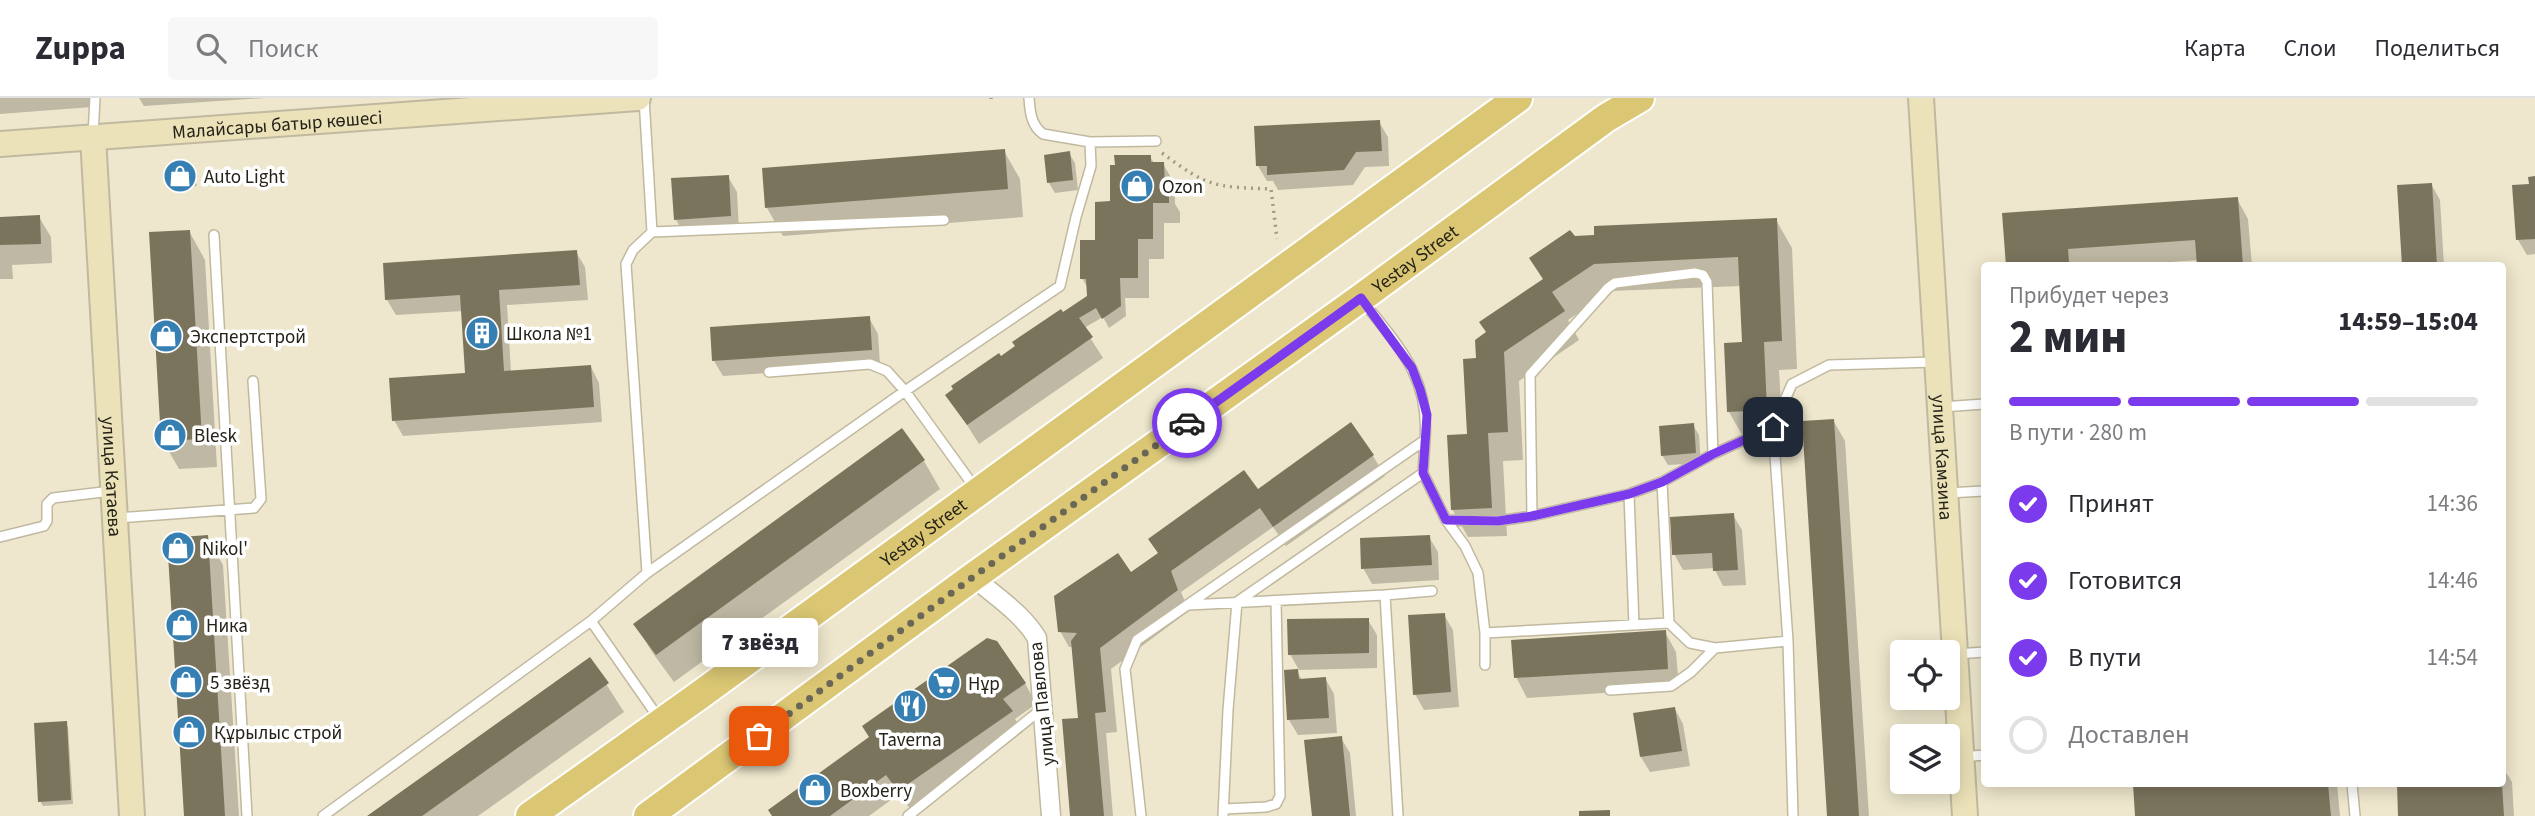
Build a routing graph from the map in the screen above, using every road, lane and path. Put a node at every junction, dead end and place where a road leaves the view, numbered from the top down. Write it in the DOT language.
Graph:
graph roads {
  1 [pos="94,98"];
  2 [pos="638,98"];
  3 [pos="644,98"];
  4 [pos="1029,98"];
  5 [pos="1518,98"];
  6 [pos="1640,98"];
  7 [pos="1921,98"];
  8 [pos="93,137"];
  9 [pos="1151,141"];
  10 [pos="1090,142"];
  11 [pos="0,144"];
  12 [pos="944,220"];
  13 [pos="652,232"];
  14 [pos="214,235"];
  15 [pos="1277,239"];
  16 [pos="1361,298"];
  17 [pos="1937,362"];
  18 [pos="769,372"];
  19 [pos="253,381"];
  20 [pos="905,391"];
  21 [pos="1981,404"];
  22 [pos="1940,407"];
  23 [pos="1773,427"];
  24 [pos="1425,440"];
  25 [pos="1713,454"];
  26 [pos="1423,473"];
  27 [pos="1662,482"];
  28 [pos="113,491"];
  29 [pos="1981,491"];
  30 [pos="978,493"];
  31 [pos="1629,494"];
  32 [pos="1945,494"];
  33 [pos="230,510"];
  34 [pos="1532,516"];
  35 [pos="114,518"];
  36 [pos="1446,520"];
  37 [pos="0,537"];
  38 [pos="647,573"];
  39 [pos="973,577"];
  40 [pos="1432,591"];
  41 [pos="1385,595"];
  42 [pos="1276,601"];
  43 [pos="1237,602"];
  44 [pos="1188,605"];
  45 [pos="591,621"];
  46 [pos="1669,623"];
  47 [pos="1634,625"];
  48 [pos="1485,634"];
  49 [pos="1954,640"];
  50 [pos="1788,641"];
  51 [pos="1716,648"];
  52 [pos="1981,652"];
  53 [pos="1960,654"];
  54 [pos="1485,665"];
  55 [pos="1960,682"];
  56 [pos="1610,690"];
  57 [pos="1043,709"];
  58 [pos="662,722"];
  59 [pos="1973,756"];
  60 [pos="2352,787"];
  61 [pos="1224,813"];
  62 [pos="132,816"];
  63 [pos="247,816"];
  64 [pos="323,816"];
  65 [pos="530,816"];
  66 [pos="648,816"];
  67 [pos="908,816"];
  68 [pos="1051,816"];
  69 [pos="1141,816"];
  70 [pos="1398,816"];
  71 [pos="1793,816"];
  72 [pos="1965,816"];
  73 [pos="2355,816"];
  1 -- 8 [label="lane"];
  2 -- 8 [label="street, Малайсары батыр көшесі"];
  3 -- 13 [label="lane"];
  4 -- 10 [label="lane"];
  5 -- 30 [label="main road, Yestay Street"];
  6 -- 16 [label="main road, Yestay Street"];
  7 -- 17 [label="street, улица Камзина"];
  8 -- 11 [label="street, Малайсары батыр көшесі"];
  8 -- 28 [label="street, улица Катаева"];
  9 -- 10 [label="lane"];
  9 -- 15 [label="path"];
  10 -- 20 [label="lane"];
  12 -- 13 [label="lane"];
  13 -- 38 [label="lane"];
  14 -- 33 [label="lane"];
  16 -- 24 [label="lane"];
  16 -- 39 [label="main road, Yestay Street"];
  17 -- 22 [label="street, улица Камзина"];
  17 -- 23 [label="lane"];
  18 -- 20 [label="lane"];
  19 -- 33 [label="lane"];
  20 -- 30 [label="lane"];
  20 -- 38 [label="lane"];
  21 -- 22 [label="lane"];
  22 -- 32 [label="street, улица Камзина"];
  23 -- 25 [label="lane"];
  23 -- 50 [label="lane"];
  24 -- 26 [label="lane"];
  24 -- 44 [label="lane"];
  25 -- 27 [label="lane"];
  25 -- 34 [label="lane"];
  26 -- 36 [label="lane"];
  26 -- 43 [label="lane"];
  27 -- 31 [label="lane"];
  27 -- 46 [label="lane"];
  28 -- 35 [label="street, улица Катаева"];
  28 -- 37 [label="lane"];
  29 -- 32 [label="lane"];
  30 -- 58 [label="main road, Yestay Street"];
  31 -- 34 [label="lane"];
  31 -- 47 [label="lane"];
  32 -- 49 [label="street, улица Камзина"];
  33 -- 35 [label="lane"];
  33 -- 63 [label="lane"];
  34 -- 36 [label="lane"];
  35 -- 62 [label="street, улица Катаева"];
  36 -- 48 [label="lane"];
  38 -- 45 [label="lane"];
  39 -- 57 [label="street, улица Павлова"];
  39 -- 66 [label="main road, Yestay Street"];
  40 -- 41 [label="lane"];
  41 -- 42 [label="lane"];
  41 -- 70 [label="lane"];
  42 -- 43 [label="lane"];
  42 -- 61 [label="lane"];
  43 -- 44 [label="lane"];
  43 -- 61 [label="lane"];
  44 -- 69 [label="lane"];
  45 -- 58 [label="lane"];
  45 -- 64 [label="lane"];
  46 -- 47 [label="lane"];
  46 -- 51 [label="lane"];
  47 -- 48 [label="lane"];
  48 -- 54 [label="lane"];
  50 -- 51 [label="lane"];
  50 -- 71 [label="lane"];
  51 -- 56 [label="lane"];
  52 -- 53 [label="lane"];
  55 -- 59 [label="street, улица Камзина"];
  57 -- 67 [label="lane"];
  57 -- 68 [label="street, улица Павлова"];
  58 -- 65 [label="main road, Yestay Street"];
  59 -- 72 [label="street, улица Камзина"];
  60 -- 73 [label="lane"];
}
